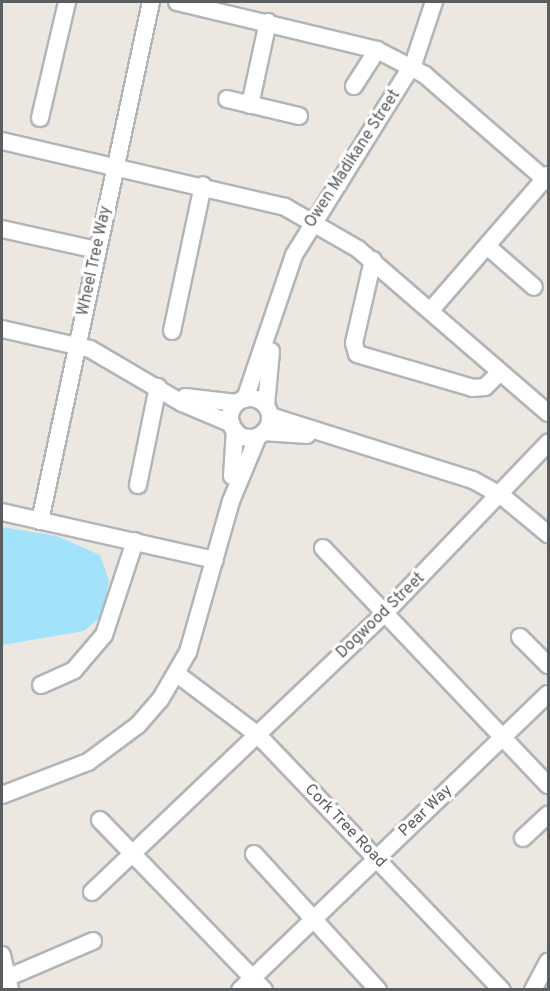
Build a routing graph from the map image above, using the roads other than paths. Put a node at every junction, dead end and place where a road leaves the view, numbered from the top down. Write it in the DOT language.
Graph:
graph roads {
  1 [pos="67,2"];
  2 [pos="151,2"];
  3 [pos="177,2"];
  4 [pos="434,2"];
  5 [pos="268,22"];
  6 [pos="377,50"];
  7 [pos="411,68"];
  8 [pos="354,86"];
  9 [pos="226,99"];
  10 [pos="250,105"];
  11 [pos="299,116"];
  12 [pos="40,118"];
  13 [pos="2,141"];
  14 [pos="116,166"];
  15 [pos="547,179"];
  16 [pos="203,185"];
  17 [pos="312,221"];
  18 [pos="2,229"];
  19 [pos="487,246"];
  20 [pos="97,250"];
  21 [pos="373,260"];
  22 [pos="534,287"];
  23 [pos="431,310"];
  24 [pos="276,318"];
  25 [pos="2,328"];
  26 [pos="172,331"];
  27 [pos="78,345"];
  28 [pos="500,372"];
  29 [pos="165,391"];
  30 [pos="241,401"];
  31 [pos="549,413"];
  32 [pos="264,422"];
  33 [pos="233,427"];
  34 [pos="549,443"];
  35 [pos="138,485"];
  36 [pos="502,496"];
  37 [pos="231,501"];
  38 [pos="2,512"];
  39 [pos="40,520"];
  40 [pos="549,534"];
  41 [pos="135,541"];
  42 [pos="323,548"];
  43 [pos="215,560"];
  44 [pos="385,613"];
  45 [pos="520,637"];
  46 [pos="549,665"];
  47 [pos="177,674"];
  48 [pos="41,685"];
  49 [pos="549,694"];
  50 [pos="258,735"];
  51 [pos="503,738"];
  52 [pos="549,785"];
  53 [pos="2,795"];
  54 [pos="549,815"];
  55 [pos="100,820"];
  56 [pos="523,838"];
  57 [pos="254,854"];
  58 [pos="132,855"];
  59 [pos="377,859"];
  60 [pos="92,892"];
  61 [pos="314,919"];
  62 [pos="93,941"];
  63 [pos="2,955"];
  64 [pos="549,962"];
  65 [pos="6,982"];
  66 [pos="258,983"];
  67 [pos="240,990"];
  68 [pos="378,990"];
  69 [pos="502,990"];
  70 [pos="533,990"];
  1 -- 12 [label="street"];
  2 -- 14 [label="street, Wheel Tree Way"];
  3 -- 5 [label="street"];
  4 -- 7 [label="street, Owen Madikane Street"];
  5 -- 6 [label="street"];
  5 -- 10 [label="street"];
  6 -- 7 [label="street"];
  6 -- 8 [label="street"];
  7 -- 15 [label="street"];
  7 -- 17 [label="street, Owen Madikane Street"];
  9 -- 10 [label="street"];
  10 -- 11 [label="street"];
  13 -- 14 [label="street"];
  14 -- 16 [label="street"];
  14 -- 20 [label="street, Wheel Tree Way"];
  15 -- 19 [label="street"];
  16 -- 17 [label="street"];
  16 -- 26 [label="street"];
  17 -- 21 [label="street"];
  17 -- 24 [label="street, Owen Madikane Street"];
  18 -- 20 [label="street"];
  19 -- 22 [label="street"];
  19 -- 23 [label="street"];
  20 -- 27 [label="street, Wheel Tree Way"];
  21 -- 23 [label="street"];
  21 -- 28 [label="street"];
  23 -- 28 [label="street"];
  24 -- 30 [label="street, Owen Madikane Street"];
  24 -- 32 [label="street, Owen Madikane Street"];
  25 -- 27 [label="street"];
  27 -- 29 [label="street"];
  27 -- 39 [label="street, Wheel Tree Way"];
  28 -- 31 [label="street"];
  29 -- 30 [label="street"];
  29 -- 33 [label="street"];
  29 -- 35 [label="street"];
  30 -- 32 [label="street"];
  30 -- 33 [label="street, Owen Madikane Street"];
  32 -- 33 [label="street"];
  32 -- 36 [label="street"];
  32 -- 37 [label="street, Owen Madikane Street"];
  33 -- 37 [label="street, Owen Madikane Street"];
  34 -- 36 [label="street, Dogwood Street"];
  36 -- 40 [label="street"];
  36 -- 44 [label="street, Dogwood Street"];
  37 -- 43 [label="street, Owen Madikane Street"];
  38 -- 39 [label="street"];
  39 -- 41 [label="street"];
  41 -- 43 [label="street"];
  41 -- 48 [label="street"];
  42 -- 44 [label="street"];
  43 -- 47 [label="street, Owen Madikane Street"];
  44 -- 50 [label="street, Dogwood Street"];
  44 -- 51 [label="street"];
  45 -- 46 [label="street"];
  47 -- 50 [label="street, Cork Tree Road"];
  47 -- 53 [label="street, Owen Madikane Street"];
  49 -- 51 [label="street, Pear Way"];
  50 -- 58 [label="street, Dogwood Street"];
  50 -- 59 [label="street, Cork Tree Road"];
  51 -- 52 [label="street"];
  51 -- 59 [label="street, Pear Way"];
  54 -- 56 [label="street"];
  55 -- 58 [label="street"];
  57 -- 61 [label="street"];
  58 -- 60 [label="street, Dogwood Street"];
  58 -- 66 [label="street"];
  59 -- 61 [label="street, Pear Way"];
  59 -- 69 [label="street, Cork Tree Road"];
  61 -- 66 [label="street, Pear Way"];
  61 -- 68 [label="street"];
  62 -- 65 [label="street"];
  63 -- 65 [label="street"];
  64 -- 70 [label="street"];
  66 -- 67 [label="street, Pear Way"];
}
